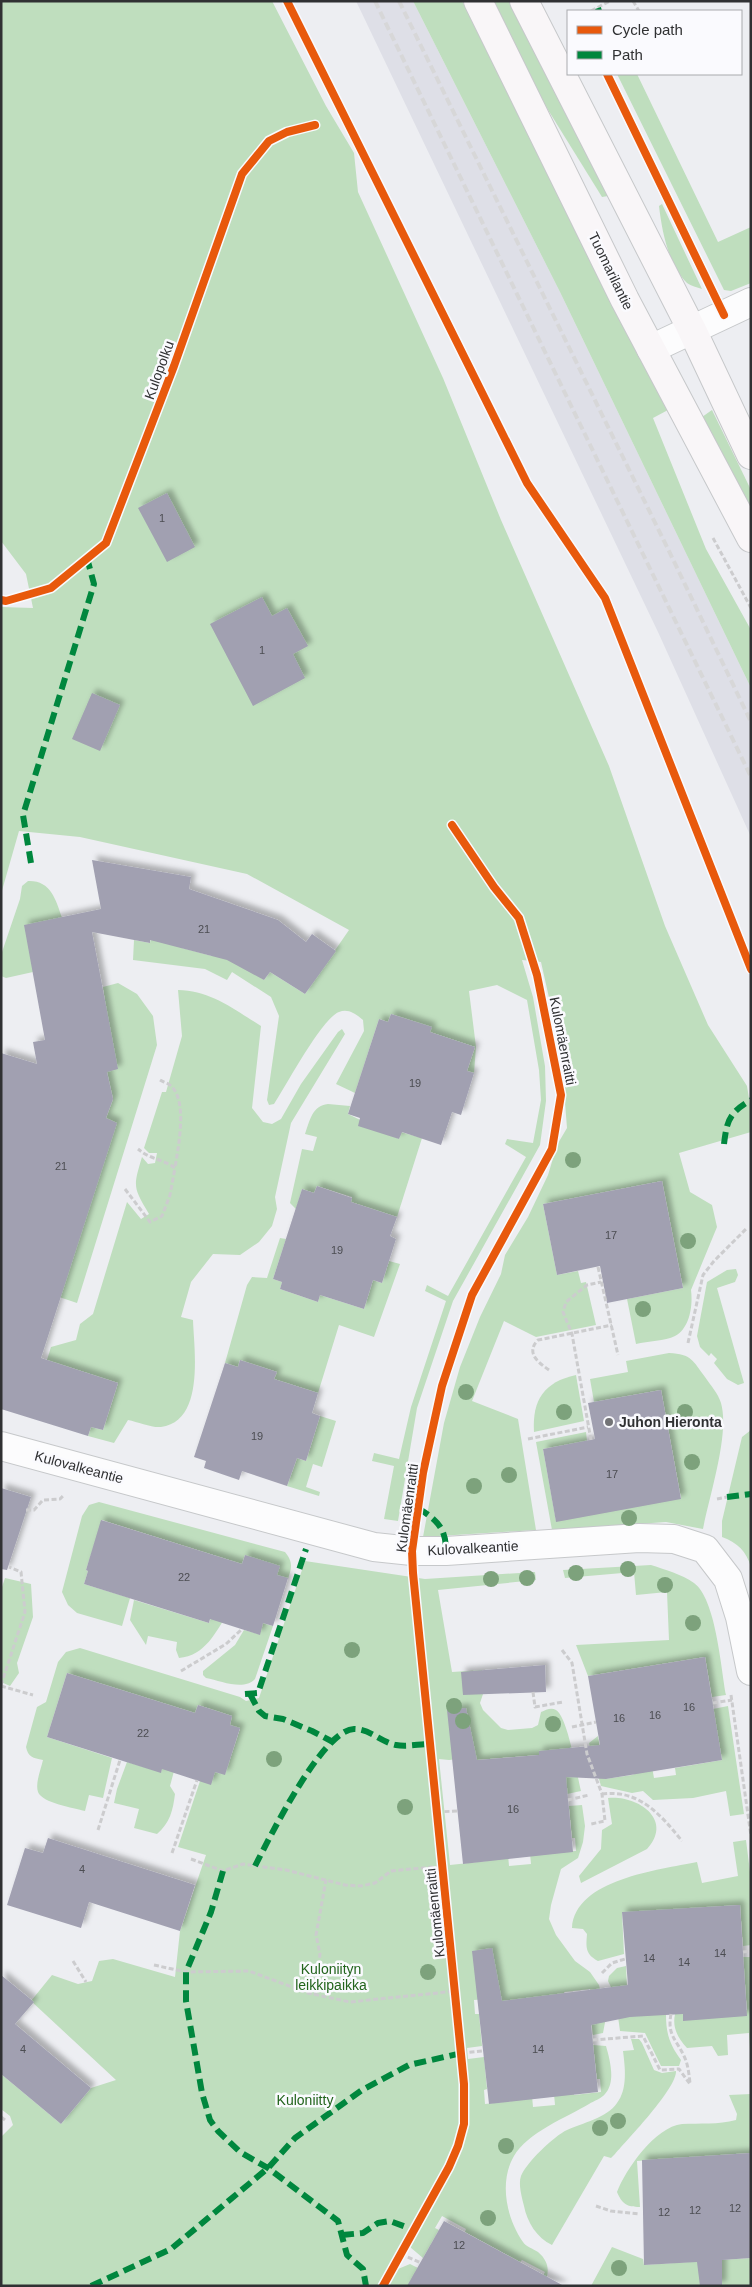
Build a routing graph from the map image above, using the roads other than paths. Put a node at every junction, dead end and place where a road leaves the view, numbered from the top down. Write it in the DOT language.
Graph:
graph roads {
  1 [pos="478,1"];
  2 [pos="524,1"];
  3 [pos="751,302"];
  4 [pos="692,330"];
  5 [pos="651,350"];
  6 [pos="751,454"];
  7 [pos="751,538"];
  8 [pos="1,1446"];
  9 [pos="751,1671"];
  1 -- 5 [label="main road, Tuomarilantie"];
  2 -- 4 [label="main road"];
  3 -- 4 [label="street"];
  4 -- 5 [label="street"];
  4 -- 6 [label="main road"];
  5 -- 7 [label="main road, Tuomarilantie"];
  8 -- 9 [label="street, Kulovalkeantie"];
}
